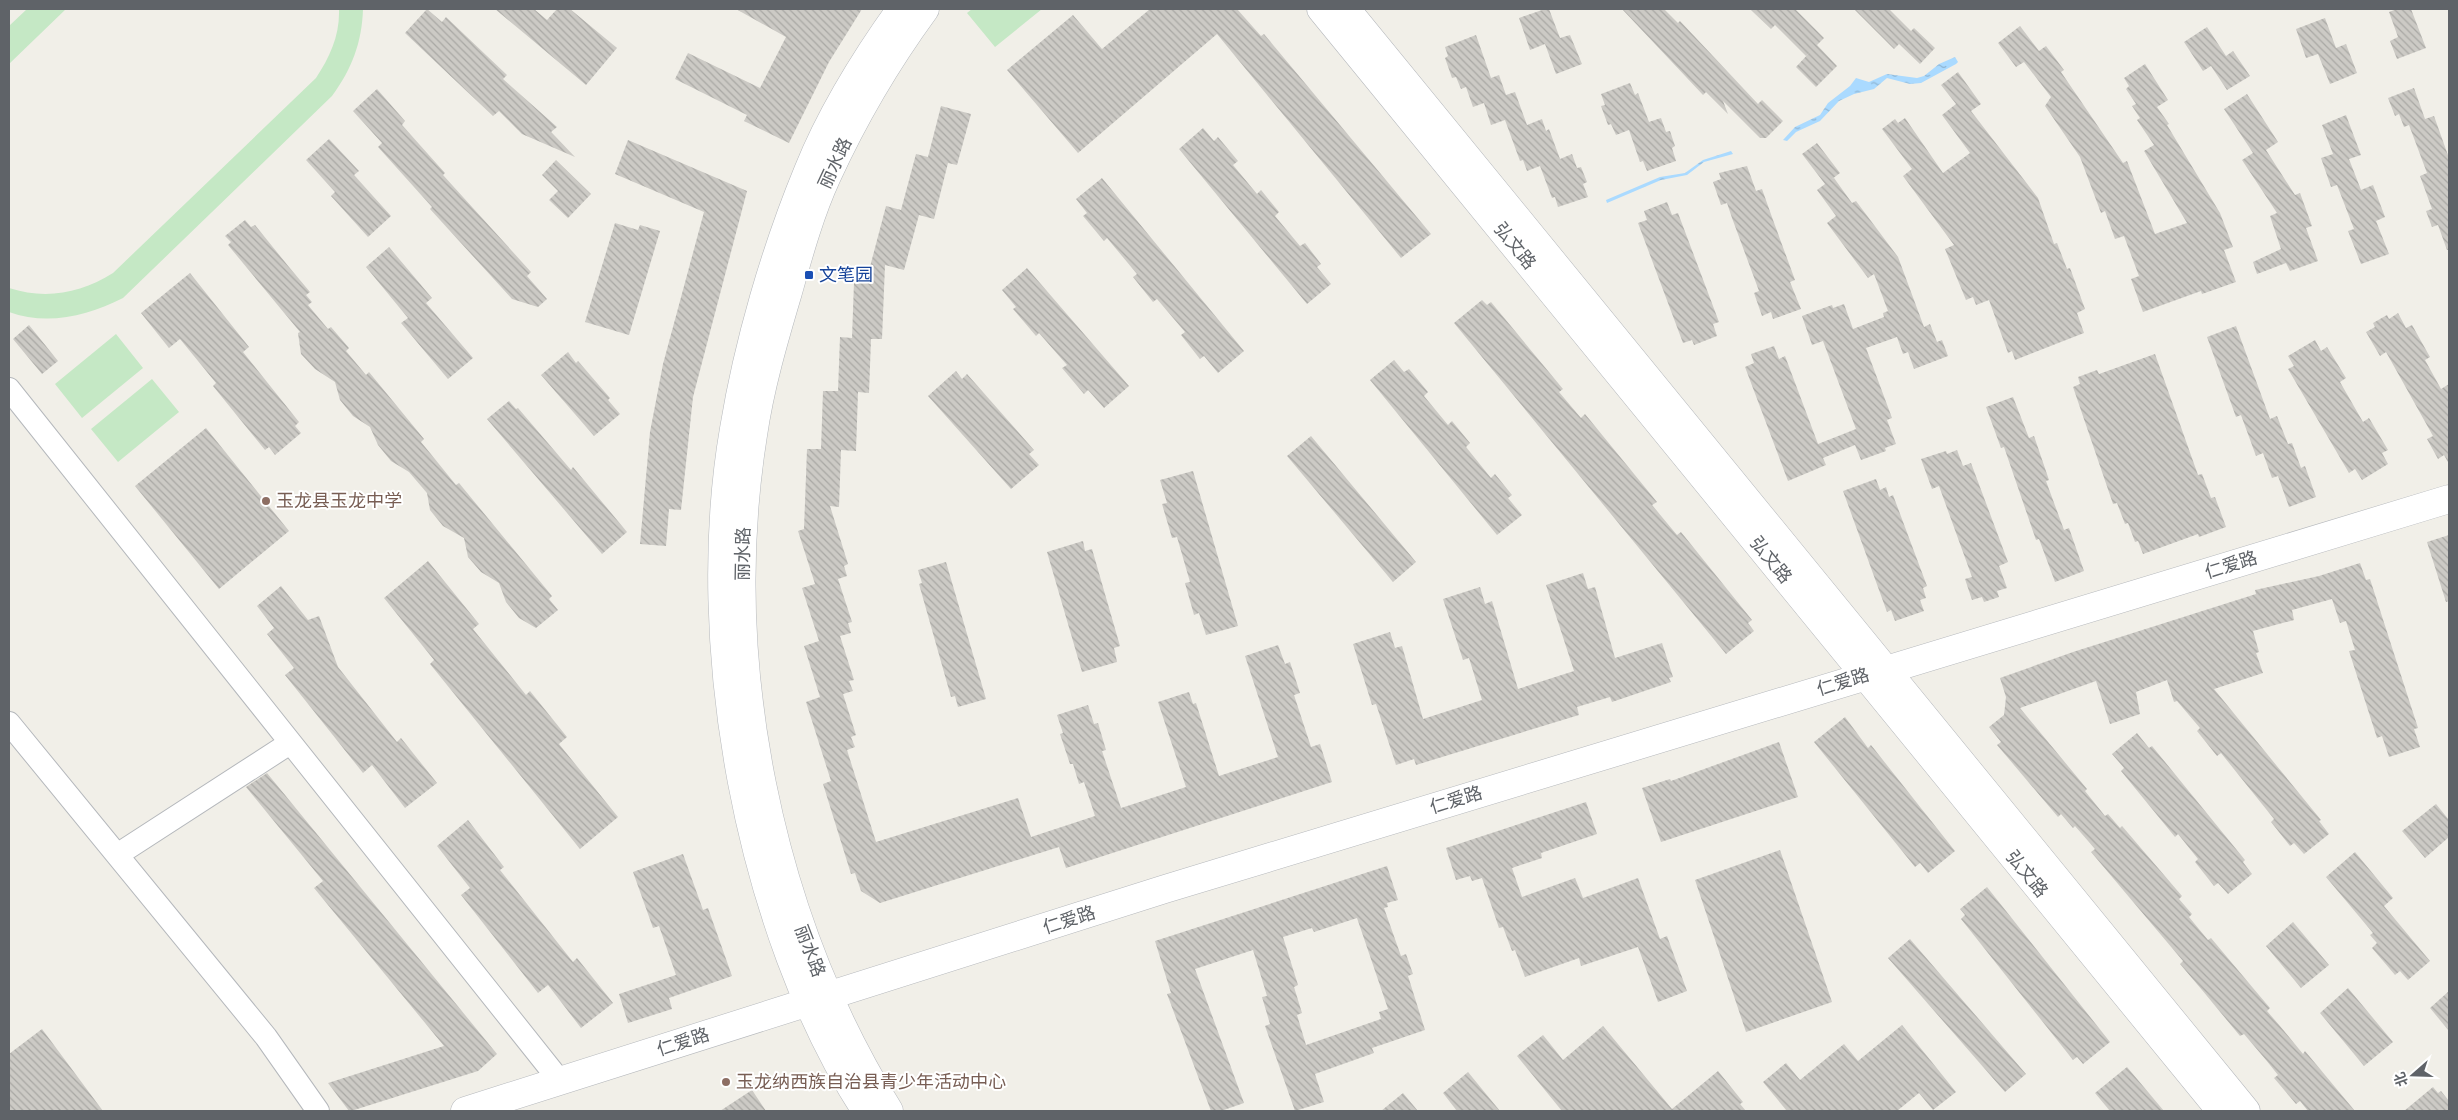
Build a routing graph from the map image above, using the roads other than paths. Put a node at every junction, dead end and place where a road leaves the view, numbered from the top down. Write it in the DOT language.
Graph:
graph roads {
  1 [pos="901,9"];
  2 [pos="924,9"];
  3 [pos="1321,9"];
  4 [pos="1346,9"];
  5 [pos="9,389"];
  6 [pos="2449,500"];
  7 [pos="1875,672"];
  8 [pos="9,723"];
  9 [pos="290,743"];
  10 [pos="117,855"];
  11 [pos="819,999"];
  12 [pos="560,1082"];
  13 [pos="318,1111"];
  14 [pos="465,1111"];
  15 [pos="866,1111"];
  16 [pos="888,1111"];
  17 [pos="2221,1111"];
  18 [pos="2246,1111"];
  1 -- 11 [label="street, 丽水路"];
  2 -- 11 [label="street, 丽水路"];
  3 -- 7 [label="street, 弘文路"];
  4 -- 7 [label="street, 弘文路"];
  5 -- 9 [label="street"];
  6 -- 7 [label="street, 仁爱路"];
  7 -- 11 [label="street, 仁爱路"];
  7 -- 17 [label="street, 弘文路"];
  7 -- 18 [label="street, 弘文路"];
  8 -- 10 [label="street"];
  9 -- 10 [label="street"];
  9 -- 12 [label="street"];
  10 -- 13 [label="street"];
  11 -- 12 [label="street, 仁爱路"];
  11 -- 15 [label="street, 丽水路"];
  11 -- 16 [label="street, 丽水路"];
  12 -- 14 [label="street, 仁爱路"];
}
